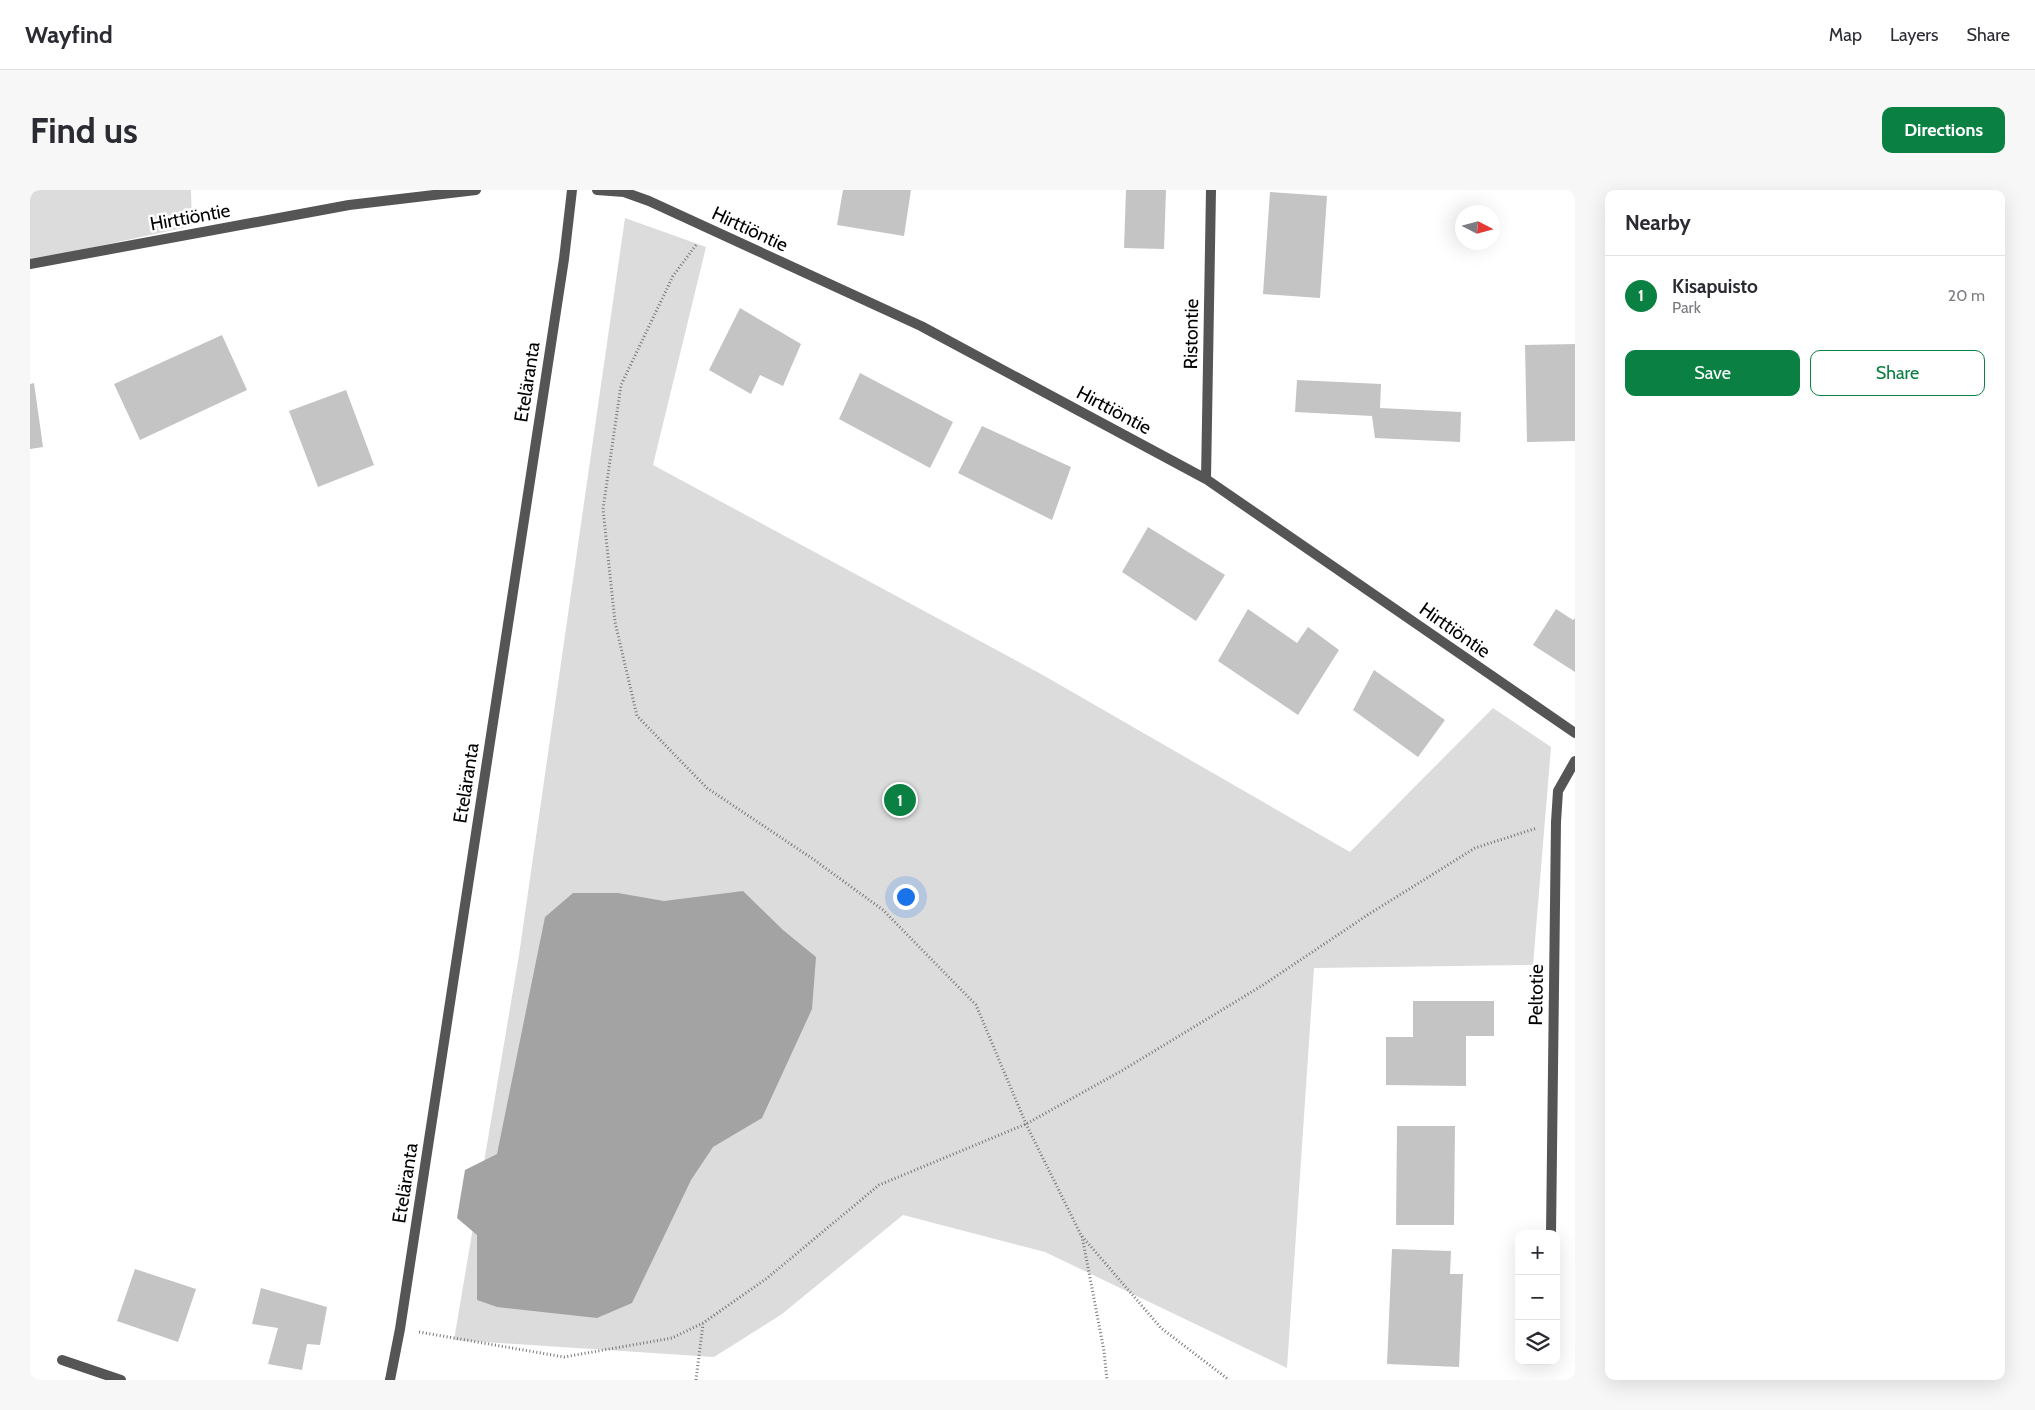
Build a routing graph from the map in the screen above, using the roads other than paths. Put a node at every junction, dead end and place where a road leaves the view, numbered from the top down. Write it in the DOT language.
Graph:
graph roads {
  1 [pos="476,190"];
  2 [pos="572,190"];
  3 [pos="597,190"];
  4 [pos="1211,190"];
  5 [pos="30,264"];
  6 [pos="1206,479"];
  7 [pos="1575,733"];
  8 [pos="1575,761"];
  9 [pos="1551,1230"];
  10 [pos="62,1360"];
  11 [pos="121,1380"];
  12 [pos="390,1380"];
  1 -- 5 [label="street, Hirttiöntie"];
  2 -- 12 [label="street, Eteläranta"];
  3 -- 6 [label="street, Hirttiöntie"];
  4 -- 6 [label="street, Ristontie"];
  6 -- 7 [label="street, Hirttiöntie"];
  8 -- 9 [label="street, Peltotie"];
  10 -- 11 [label="street"];
}
